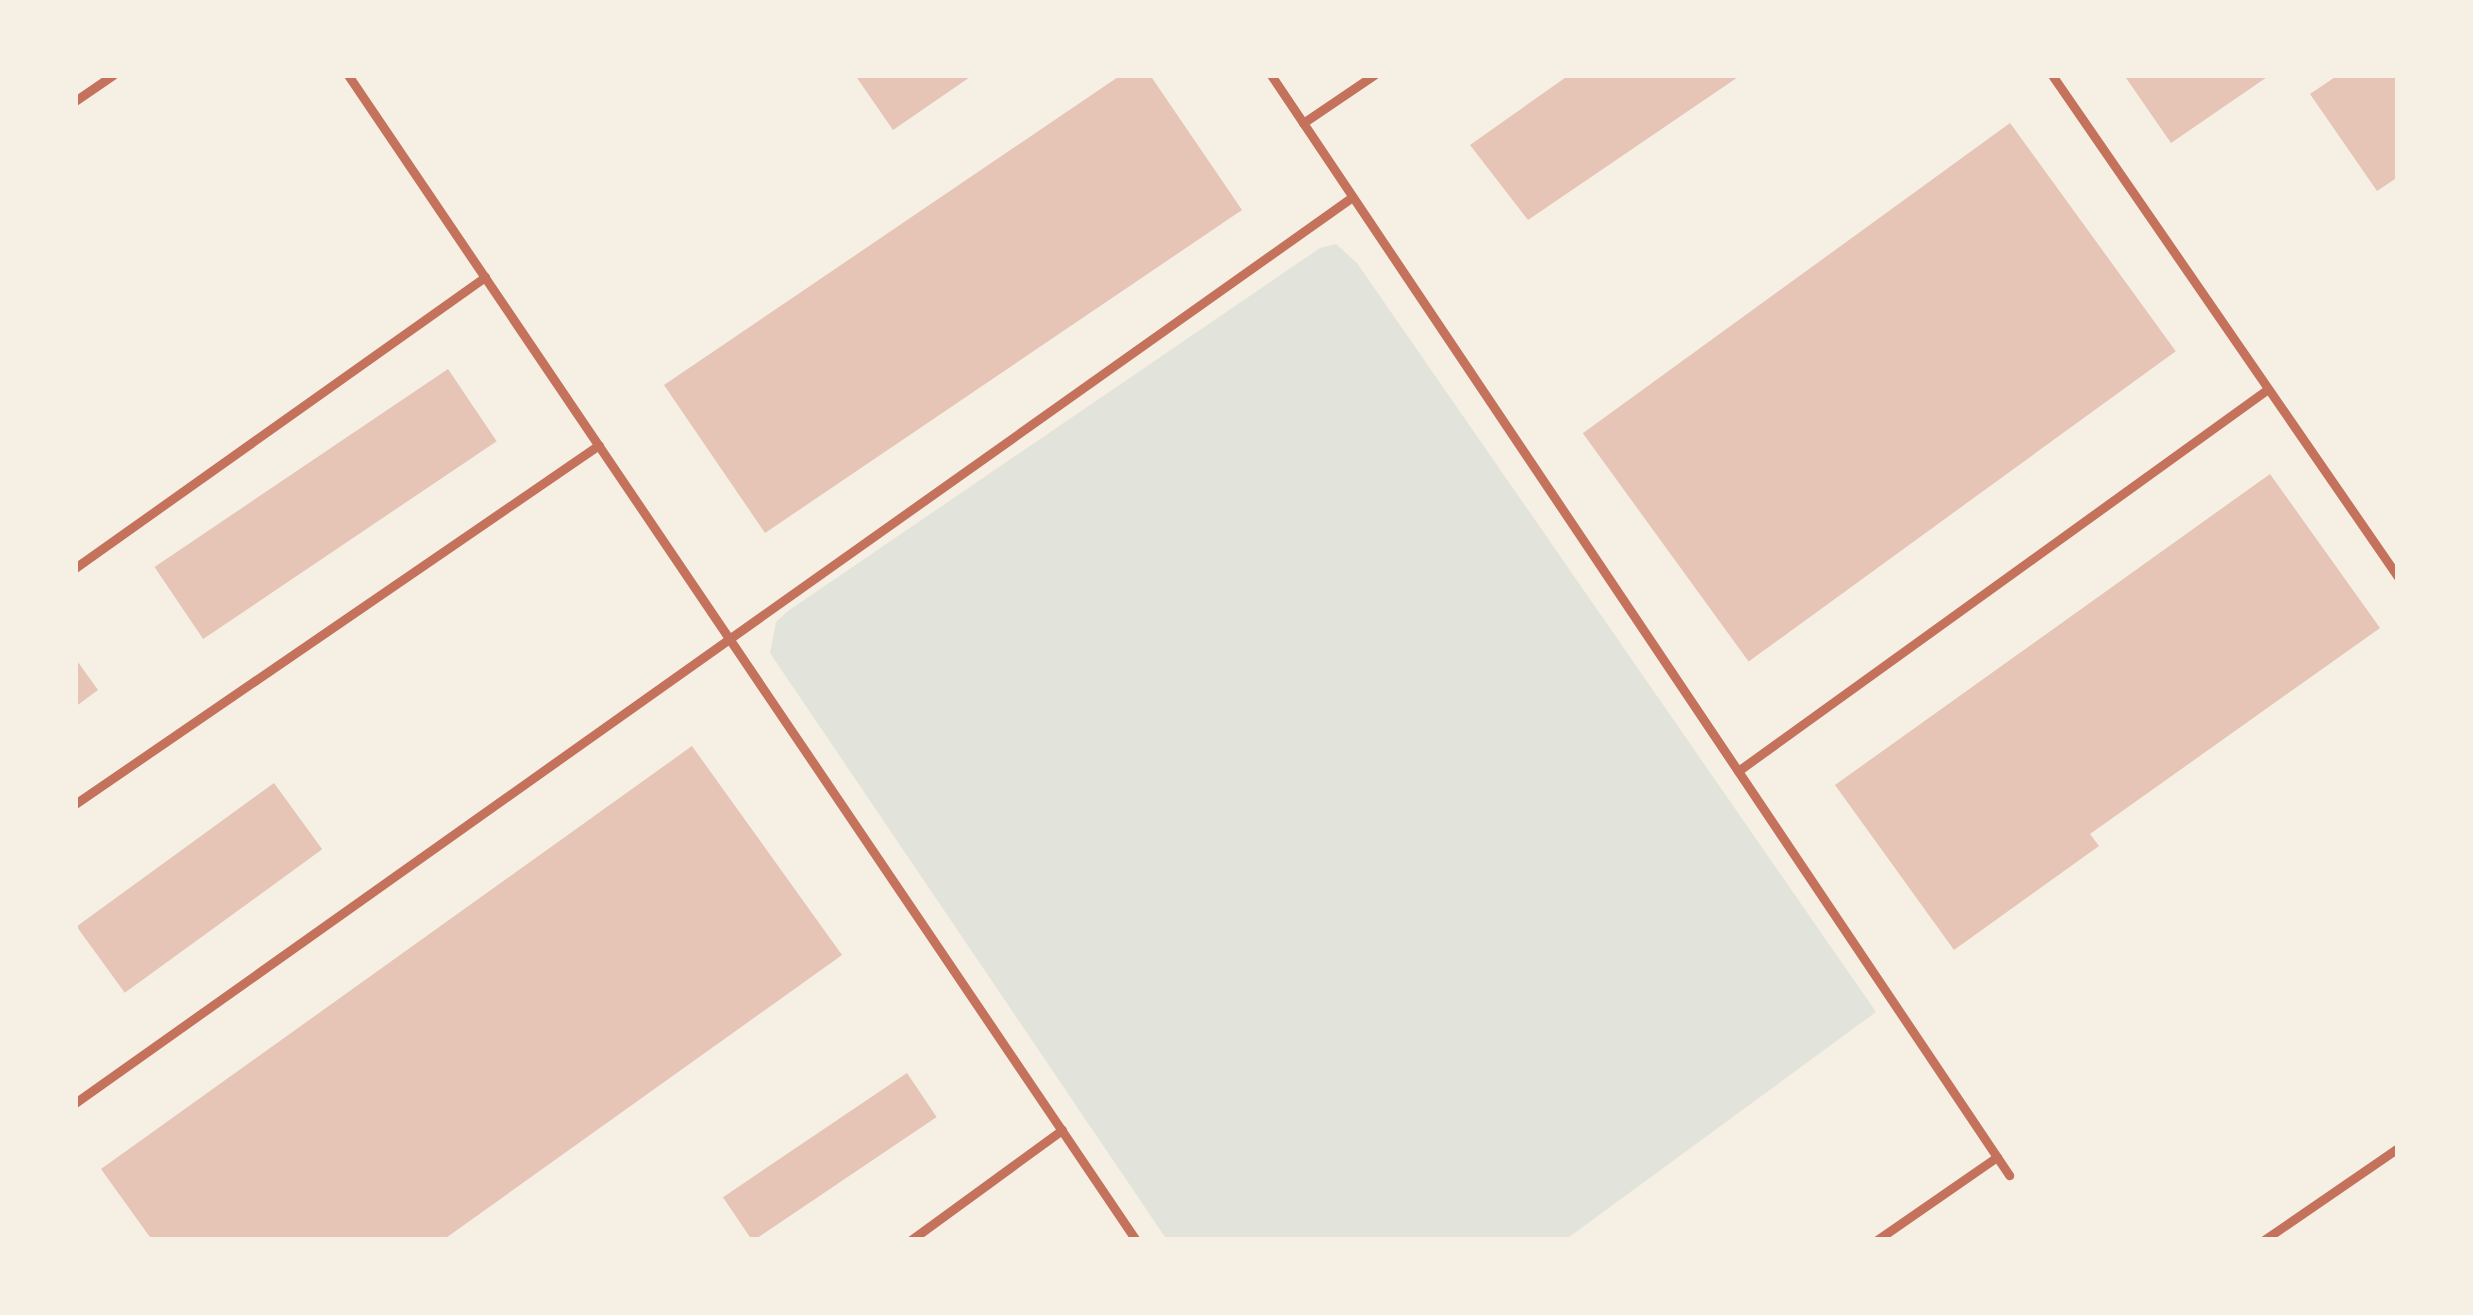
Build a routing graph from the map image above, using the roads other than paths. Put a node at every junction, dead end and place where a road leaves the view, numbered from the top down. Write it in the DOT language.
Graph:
graph roads {
  1 [pos="113,75"];
  2 [pos="348,75"];
  3 [pos="1271,75"];
  4 [pos="1374,75"];
  5 [pos="2052,75"];
  6 [pos="75,101"];
  7 [pos="1303,123"];
  8 [pos="1352,197"];
  9 [pos="485,277"];
  10 [pos="2269,389"];
  11 [pos="598,445"];
  12 [pos="75,568"];
  13 [pos="2398,577"];
  14 [pos="729,639"];
  15 [pos="1738,771"];
  16 [pos="75,804"];
  17 [pos="75,1103"];
  18 [pos="1062,1130"];
  19 [pos="2398,1148"];
  20 [pos="1996,1157"];
  21 [pos="2009,1175"];
  22 [pos="911,1240"];
  23 [pos="1136,1240"];
  24 [pos="1876,1240"];
  25 [pos="2264,1240"];
  1 -- 6 [label="lane"];
  2 -- 9 [label="lane"];
  3 -- 7 [label="lane"];
  4 -- 7 [label="lane"];
  5 -- 10 [label="lane"];
  7 -- 8 [label="lane"];
  8 -- 14 [label="lane"];
  8 -- 15 [label="lane"];
  9 -- 11 [label="lane"];
  9 -- 12 [label="lane"];
  10 -- 13 [label="lane"];
  10 -- 15 [label="lane"];
  11 -- 14 [label="lane"];
  11 -- 16 [label="lane"];
  14 -- 17 [label="lane"];
  14 -- 18 [label="lane"];
  15 -- 20 [label="lane"];
  18 -- 22 [label="lane"];
  18 -- 23 [label="lane"];
  19 -- 25 [label="lane"];
  20 -- 21 [label="lane"];
  20 -- 24 [label="lane"];
}
